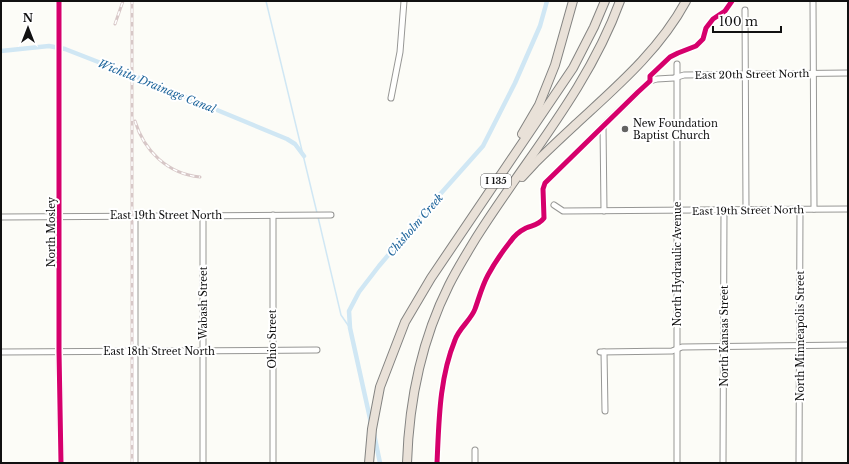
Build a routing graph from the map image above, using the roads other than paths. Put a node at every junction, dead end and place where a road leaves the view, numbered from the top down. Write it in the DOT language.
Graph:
graph roads {
  1 [pos="59,1"];
  2 [pos="404,1"];
  3 [pos="573,1"];
  4 [pos="605,1"];
  5 [pos="620,1"];
  6 [pos="686,1"];
  7 [pos="813,1"];
  8 [pos="745,10"];
  9 [pos="677,64"];
  10 [pos="848,73"];
  11 [pos="745,74"];
  12 [pos="814,74"];
  13 [pos="678,77"];
  14 [pos="391,98"];
  15 [pos="493,185"];
  16 [pos="554,205"];
  17 [pos="800,209"];
  18 [pos="814,209"];
  19 [pos="848,209"];
  20 [pos="677,210"];
  21 [pos="724,210"];
  22 [pos="746,210"];
  23 [pos="493,211"];
  24 [pos="604,211"];
  25 [pos="135,215"];
  26 [pos="203,215"];
  27 [pos="273,215"];
  28 [pos="331,215"];
  29 [pos="60,216"];
  30 [pos="1,217"];
  31 [pos="848,345"];
  32 [pos="724,346"];
  33 [pos="800,346"];
  34 [pos="677,349"];
  35 [pos="317,350"];
  36 [pos="59,351"];
  37 [pos="136,351"];
  38 [pos="203,351"];
  39 [pos="272,351"];
  40 [pos="1,352"];
  41 [pos="605,411"];
  42 [pos="475,450"];
  43 [pos="61,463"];
  44 [pos="135,463"];
  45 [pos="203,463"];
  46 [pos="272,463"];
  47 [pos="369,463"];
  48 [pos="407,463"];
  49 [pos="476,463"];
  50 [pos="677,463"];
  51 [pos="723,463"];
  52 [pos="799,463"];
  1 -- 29 [label="street, North Mosley"];
  2 -- 14 [label="street"];
  3 -- 15 [label="highway"];
  4 -- 15 [label="highway, I 135"];
  5 -- 23 [label="highway, I 135"];
  6 -- 23 [label="highway"];
  7 -- 12 [label="street"];
  8 -- 11 [label="street"];
  9 -- 13 [label="street, North Hydraulic Avenue"];
  10 -- 12 [label="street, East 20th Street North"];
  11 -- 12 [label="street, East 20th Street North"];
  11 -- 13 [label="street, East 20th Street North"];
  11 -- 22 [label="street"];
  12 -- 18 [label="street"];
  13 -- 20 [label="street, North Hydraulic Avenue"];
  13 -- 24 [label="street, East 20th Street North"];
  15 -- 47 [label="highway, I 135"];
  16 -- 24 [label="street, East 19th Street North"];
  17 -- 18 [label="street, East 19th Street North"];
  17 -- 22 [label="street, East 19th Street North"];
  17 -- 33 [label="street, North Minneapolis Street"];
  18 -- 19 [label="street, East 19th Street North"];
  20 -- 21 [label="street, East 19th Street North"];
  20 -- 24 [label="street, East 19th Street North"];
  20 -- 34 [label="street, North Hydraulic Avenue"];
  21 -- 22 [label="street, East 19th Street North"];
  21 -- 32 [label="street, North Kansas Street"];
  23 -- 48 [label="highway, I 135"];
  25 -- 26 [label="street, East 19th Street North"];
  25 -- 29 [label="street, East 19th Street North"];
  25 -- 37 [label="street"];
  26 -- 27 [label="street, East 19th Street North"];
  26 -- 38 [label="street, Wabash Street"];
  27 -- 28 [label="street, East 19th Street North"];
  27 -- 39 [label="street, Ohio Street"];
  29 -- 30 [label="street, East 19th Street North"];
  29 -- 36 [label="street, North Mosley"];
  31 -- 33 [label="street"];
  32 -- 33 [label="street"];
  32 -- 34 [label="street"];
  32 -- 51 [label="street, North Kansas Street"];
  33 -- 52 [label="street, North Minneapolis Street"];
  34 -- 41 [label="street"];
  34 -- 50 [label="street, North Hydraulic Avenue"];
  35 -- 39 [label="street, East 18th Street North"];
  36 -- 37 [label="street, East 18th Street North"];
  36 -- 40 [label="street, East 18th Street North"];
  36 -- 43 [label="street, North Mosley"];
  37 -- 38 [label="street, East 18th Street North"];
  37 -- 44 [label="street"];
  38 -- 39 [label="street, East 18th Street North"];
  38 -- 45 [label="street, Wabash Street"];
  39 -- 46 [label="street, Ohio Street"];
  42 -- 49 [label="street"];
}
